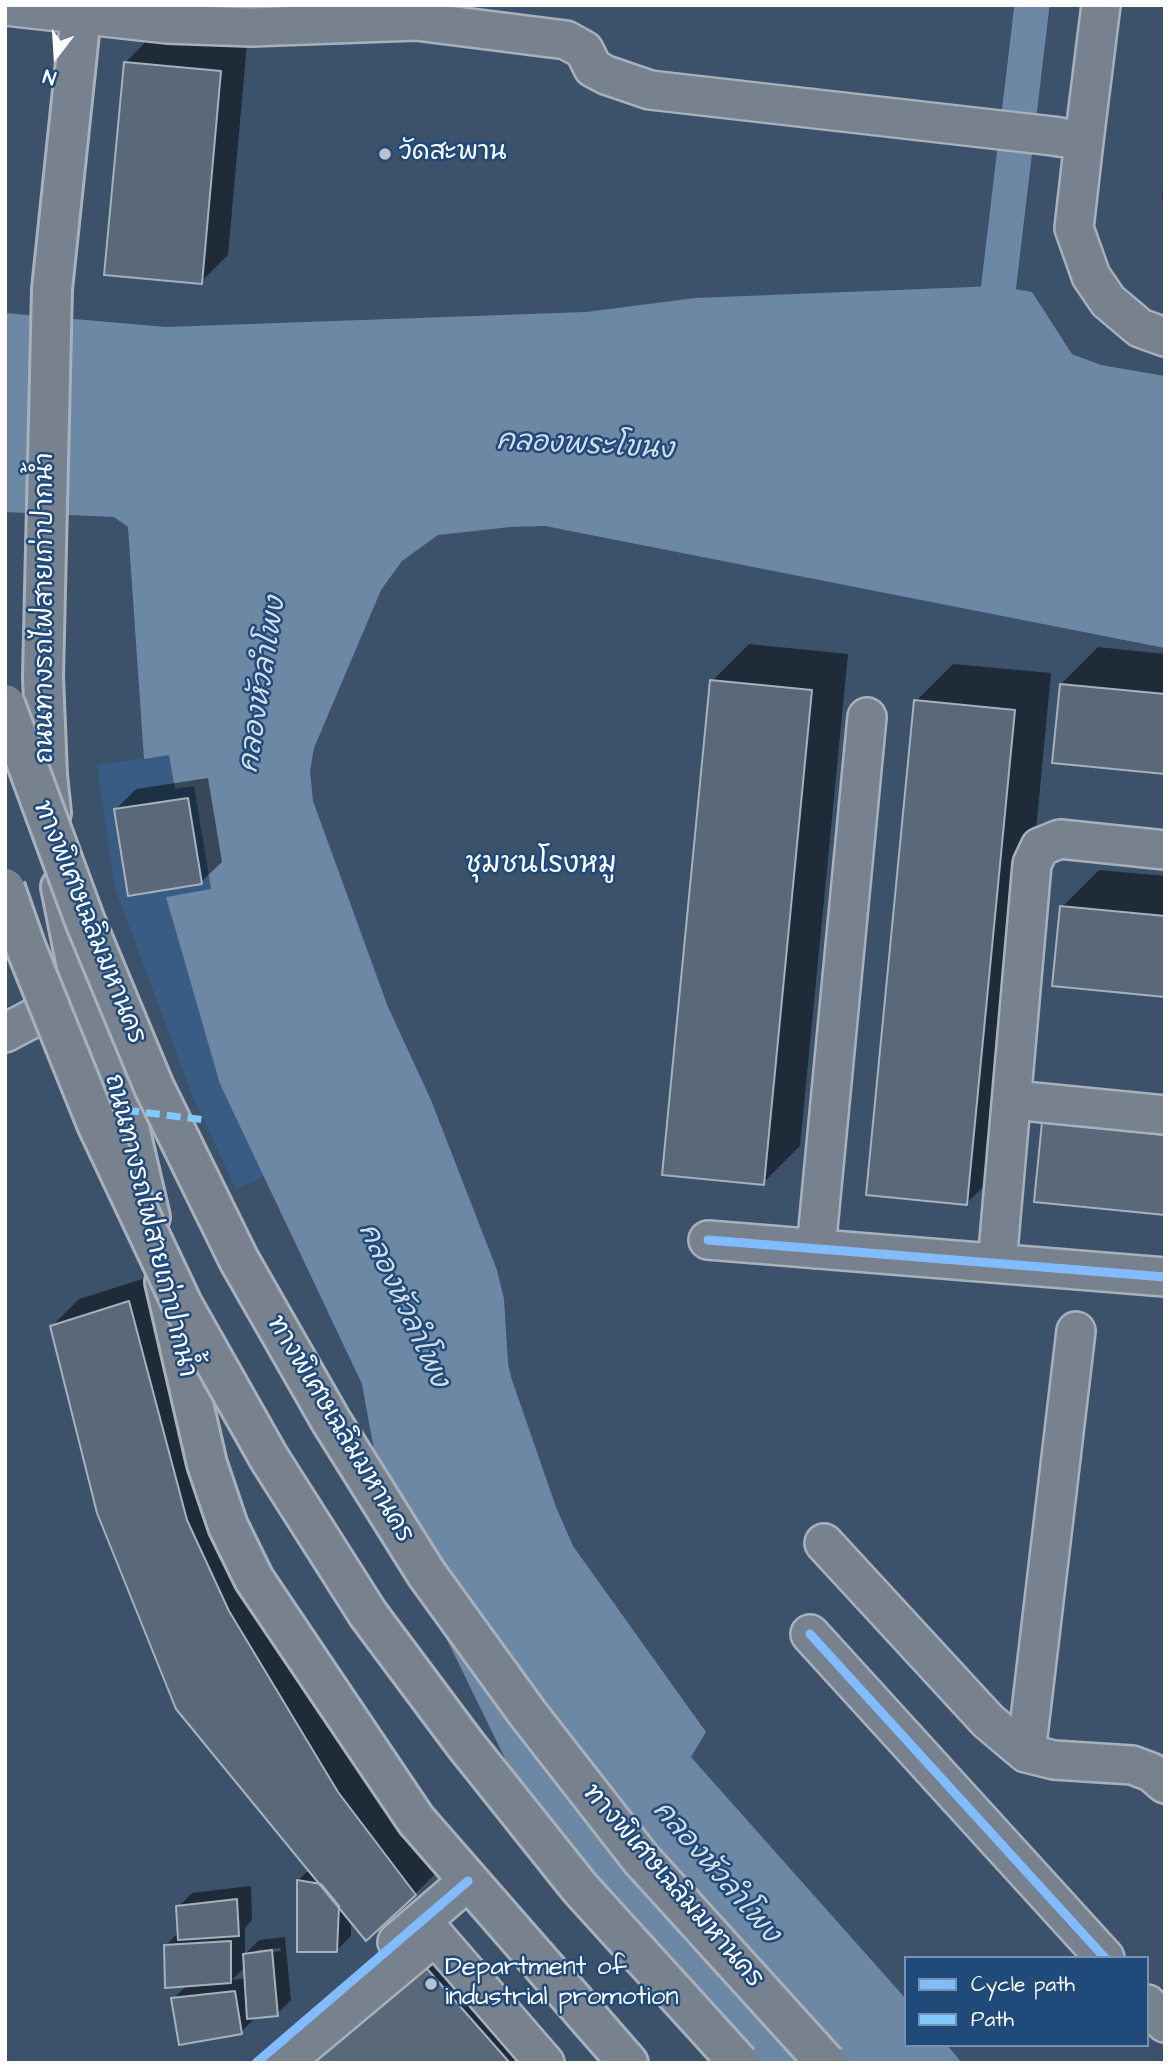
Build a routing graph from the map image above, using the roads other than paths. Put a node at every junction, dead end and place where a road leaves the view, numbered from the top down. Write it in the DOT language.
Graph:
graph roads {
  1 [pos="1101,5"];
  2 [pos="5,6"];
  3 [pos="81,10"];
  4 [pos="1069,138"];
  5 [pos="1165,337"];
  6 [pos="5,704"];
  7 [pos="867,717"];
  8 [pos="1165,850"];
  9 [pos="5,888"];
  10 [pos="82,992"];
  11 [pos="5,1033"];
  12 [pos="1013,1100"];
  13 [pos="1165,1115"];
  14 [pos="708,1240"];
  15 [pos="816,1249"];
  16 [pos="997,1263"];
  17 [pos="1165,1277"];
  18 [pos="1076,1331"];
  19 [pos="824,1543"];
  20 [pos="810,1634"];
  21 [pos="1026,1753"];
  22 [pos="1165,1784"];
  23 [pos="468,1881"];
  24 [pos="1103,1956"];
  25 [pos="1149,2006"];
  26 [pos="1165,2023"];
  27 [pos="256,2063"];
  28 [pos="284,2063"];
  29 [pos="545,2063"];
  30 [pos="628,2063"];
  31 [pos="739,2063"];
  32 [pos="826,2063"];
  1 -- 4 [label="street"];
  2 -- 3 [label="street"];
  3 -- 4 [label="street"];
  3 -- 10 [label="main road, ถนนทางรถไฟสายเก่าปากน้ำ"];
  4 -- 5 [label="street"];
  6 -- 32 [label="main road, ทางพิเศษเฉลิมมหานคร, bridge"];
  7 -- 15 [label="street"];
  8 -- 12 [label="street"];
  9 -- 31 [label="main road, bridge"];
  10 -- 11 [label="street"];
  10 -- 23 [label="main road, ถนนทางรถไฟสายเก่าปากน้ำ"];
  12 -- 13 [label="street"];
  12 -- 16 [label="street"];
  14 -- 15 [label="street"];
  15 -- 16 [label="street"];
  16 -- 17 [label="street"];
  18 -- 21 [label="street"];
  19 -- 21 [label="street"];
  20 -- 24 [label="street"];
  21 -- 22 [label="street"];
  23 -- 27 [label="street"];
  23 -- 30 [label="main road, ถนนทางรถไฟสายเก่าปากน้ำ"];
  25 -- 26 [label="street"];
  28 -- 29 [label="street"];
}
